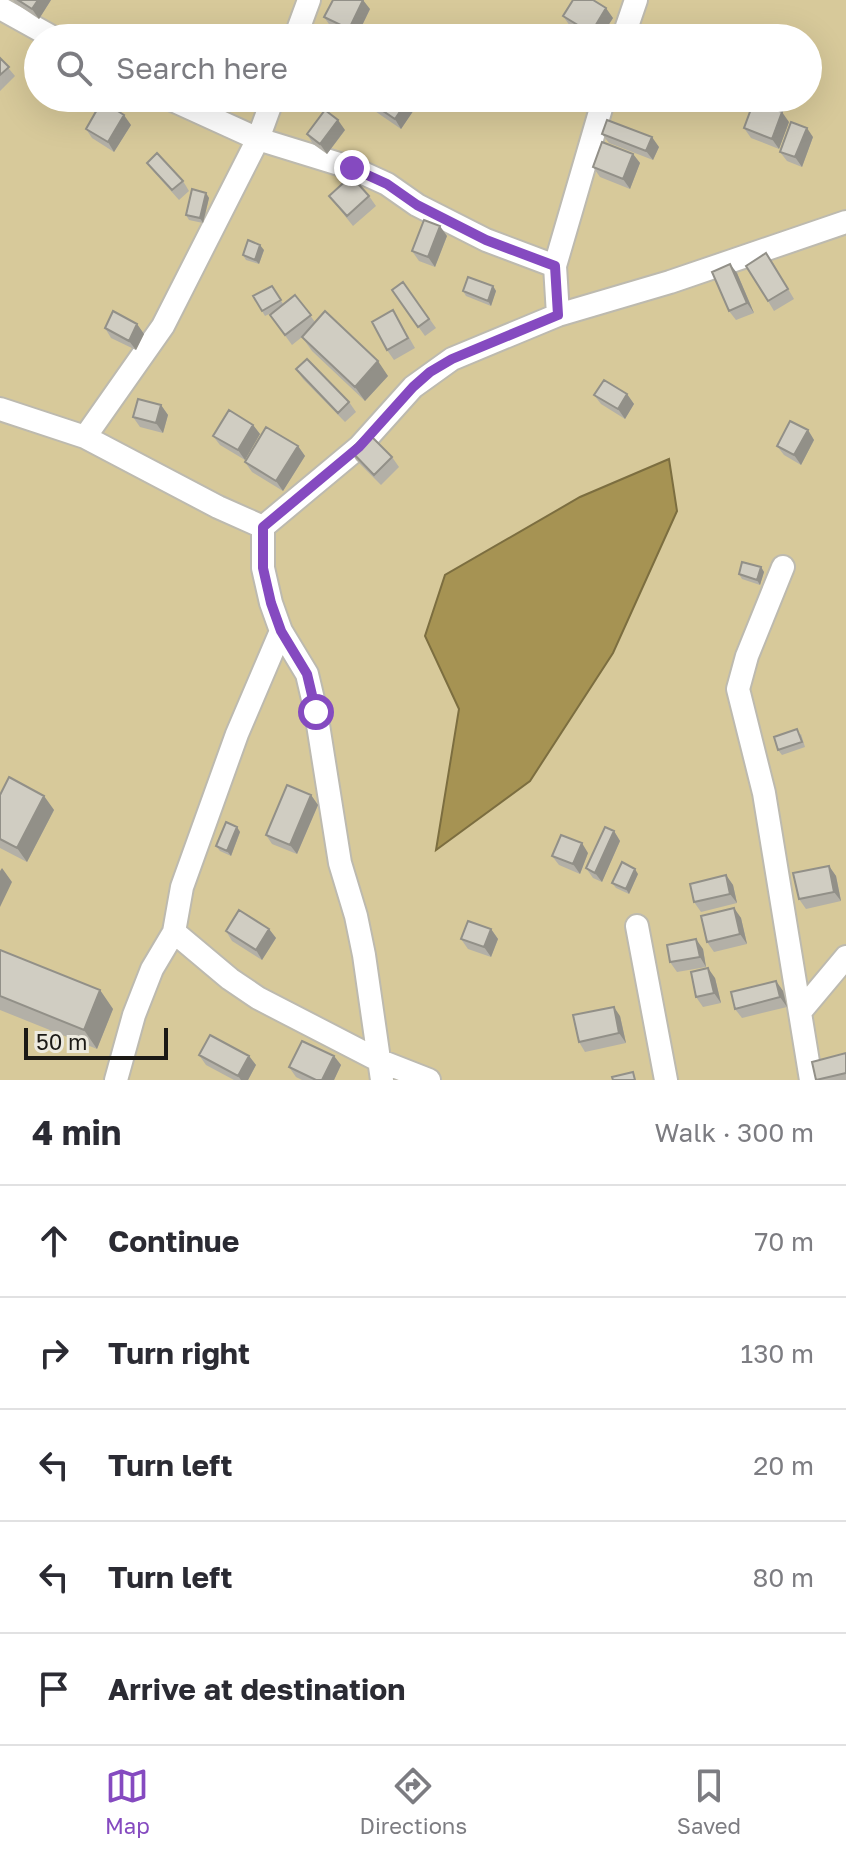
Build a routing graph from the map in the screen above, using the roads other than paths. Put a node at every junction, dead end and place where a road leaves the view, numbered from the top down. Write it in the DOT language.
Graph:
graph roads {
  1 [pos="309,0"];
  2 [pos="636,0"];
  3 [pos="0,8"];
  4 [pos="29,24"];
  5 [pos="300,24"];
  6 [pos="628,24"];
  7 [pos="199,112"];
  8 [pos="268,112"];
  9 [pos="600,112"];
  10 [pos="258,139"];
  11 [pos="846,222"];
  12 [pos="555,266"];
  13 [pos="558,315"];
  14 [pos="0,409"];
  15 [pos="85,437"];
  16 [pos="263,527"];
  17 [pos="783,567"];
  18 [pos="281,631"];
  19 [pos="637,926"];
  20 [pos="174,932"];
  21 [pos="846,957"];
  22 [pos="800,1012"];
  23 [pos="380,1070"];
  24 [pos="116,1080"];
  25 [pos="429,1080"];
  26 [pos="666,1080"];
  27 [pos="811,1080"];
  1 -- 5 [label="street"];
  2 -- 6 [label="street"];
  3 -- 4 [label="street"];
  7 -- 10 [label="street"];
  8 -- 10 [label="street"];
  9 -- 12 [label="street"];
  10 -- 12 [label="street"];
  10 -- 15 [label="street"];
  11 -- 13 [label="street"];
  12 -- 13 [label="street"];
  13 -- 16 [label="street"];
  14 -- 15 [label="street"];
  15 -- 16 [label="street"];
  16 -- 18 [label="street"];
  17 -- 22 [label="street"];
  18 -- 20 [label="street"];
  18 -- 23 [label="street"];
  19 -- 26 [label="street"];
  20 -- 23 [label="street"];
  20 -- 24 [label="street"];
  21 -- 22 [label="street"];
  22 -- 27 [label="street"];
  23 -- 25 [label="street"];
}
